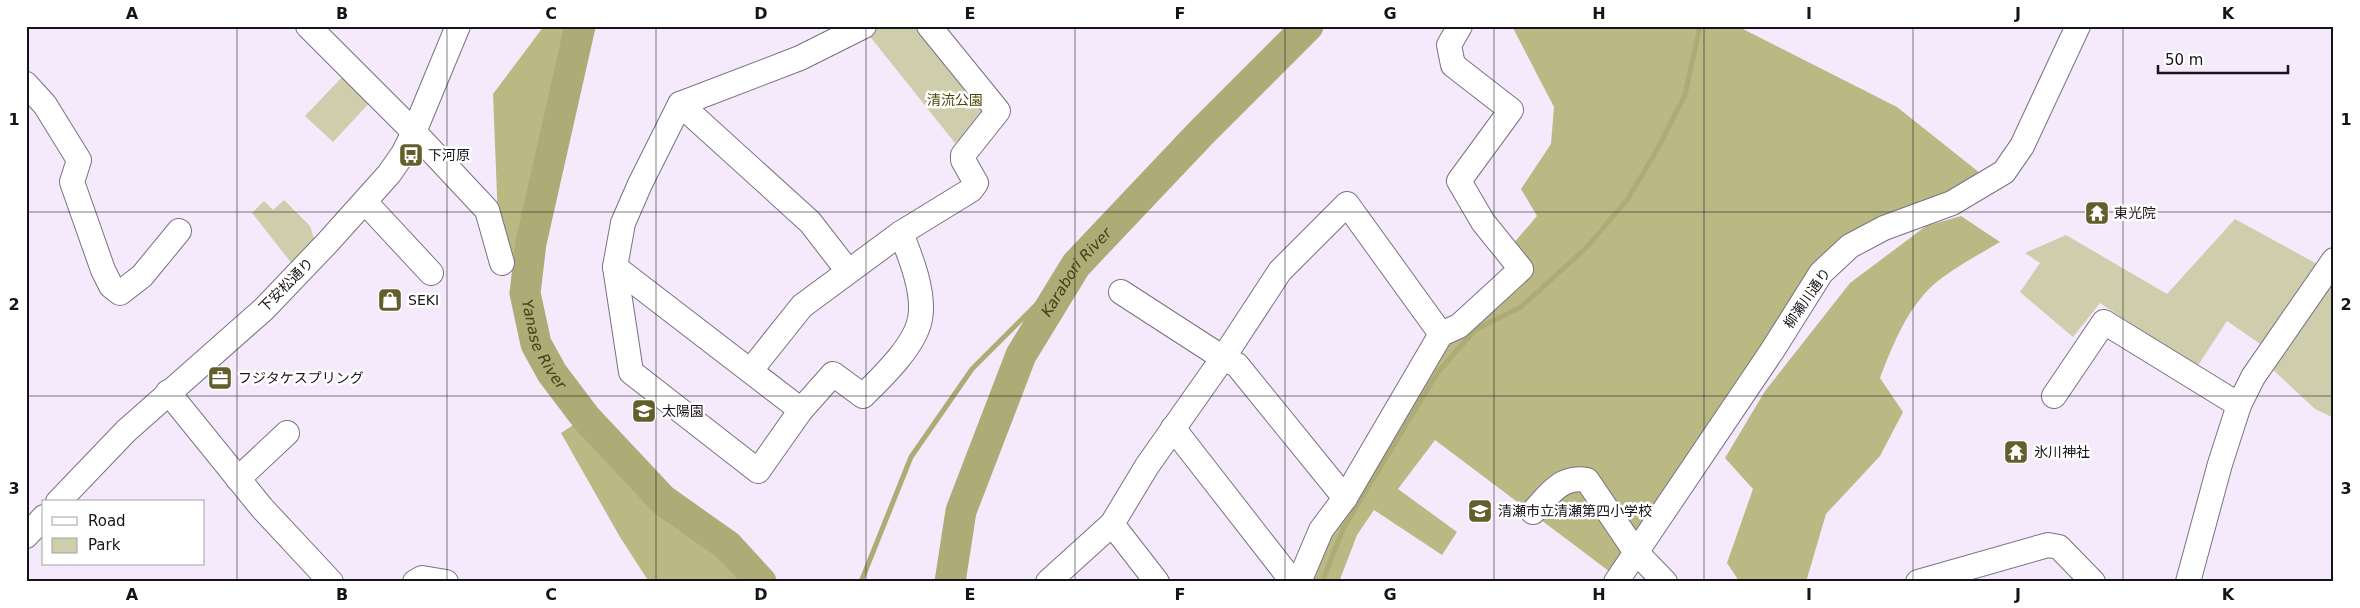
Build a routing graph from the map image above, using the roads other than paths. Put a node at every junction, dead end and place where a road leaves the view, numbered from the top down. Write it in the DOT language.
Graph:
graph roads {
  1 [pos="308,26"];
  2 [pos="458,26"];
  3 [pos="864,26"];
  4 [pos="929,26"];
  5 [pos="1460,26"];
  6 [pos="2078,26"];
  7 [pos="26,84"];
  8 [pos="680,104"];
  9 [pos="414,132"];
  10 [pos="365,202"];
  11 [pos="179,232"];
  12 [pos="901,233"];
  13 [pos="2334,260"];
  14 [pos="502,263"];
  15 [pos="615,267"];
  16 [pos="848,271"];
  17 [pos="431,273"];
  18 [pos="1121,292"];
  19 [pos="1441,334"];
  20 [pos="1223,358"];
  21 [pos="751,370"];
  22 [pos="168,392"];
  23 [pos="2054,396"];
  24 [pos="2239,405"];
  25 [pos="801,410"];
  26 [pos="1173,428"];
  27 [pos="288,433"];
  28 [pos="238,479"];
  29 [pos="1345,498"];
  30 [pos="60,500"];
  31 [pos="1533,512"];
  32 [pos="42,519"];
  33 [pos="1112,524"];
  34 [pos="26,536"];
  35 [pos="1635,551"];
  36 [pos="331,582"];
  37 [pos="415,582"];
  38 [pos="446,582"];
  39 [pos="1048,582"];
  40 [pos="1157,582"];
  41 [pos="1293,582"];
  42 [pos="1299,582"];
  43 [pos="1616,582"];
  44 [pos="1665,582"];
  45 [pos="1918,582"];
  46 [pos="2093,582"];
  47 [pos="2188,582"];
  1 -- 9 [label="street"];
  2 -- 9 [label="street, 下安松通り"];
  3 -- 8 [label="street"];
  4 -- 12 [label="street"];
  5 -- 19 [label="street"];
  6 -- 35 [label="street, 柳瀬川通り"];
  7 -- 11 [label="street"];
  8 -- 15 [label="street"];
  8 -- 16 [label="street"];
  9 -- 10 [label="street, 下安松通り"];
  9 -- 14 [label="street"];
  10 -- 17 [label="street"];
  10 -- 22 [label="street, 下安松通り"];
  12 -- 16 [label="street"];
  12 -- 25 [label="street"];
  13 -- 24 [label="street"];
  15 -- 21 [label="street"];
  15 -- 25 [label="street"];
  16 -- 21 [label="street"];
  18 -- 20 [label="street"];
  19 -- 20 [label="street"];
  19 -- 29 [label="street"];
  20 -- 26 [label="street"];
  20 -- 29 [label="street"];
  21 -- 25 [label="street"];
  22 -- 28 [label="street"];
  22 -- 30 [label="street, 下安松通り"];
  23 -- 24 [label="street"];
  24 -- 47 [label="street"];
  26 -- 33 [label="street"];
  26 -- 41 [label="street"];
  27 -- 28 [label="street"];
  28 -- 36 [label="street"];
  29 -- 42 [label="street"];
  31 -- 35 [label="street"];
  32 -- 34 [label="street"];
  33 -- 39 [label="street"];
  33 -- 40 [label="street"];
  35 -- 43 [label="street, 柳瀬川通り"];
  35 -- 44 [label="street"];
  37 -- 38 [label="street"];
  45 -- 46 [label="street"];
}
